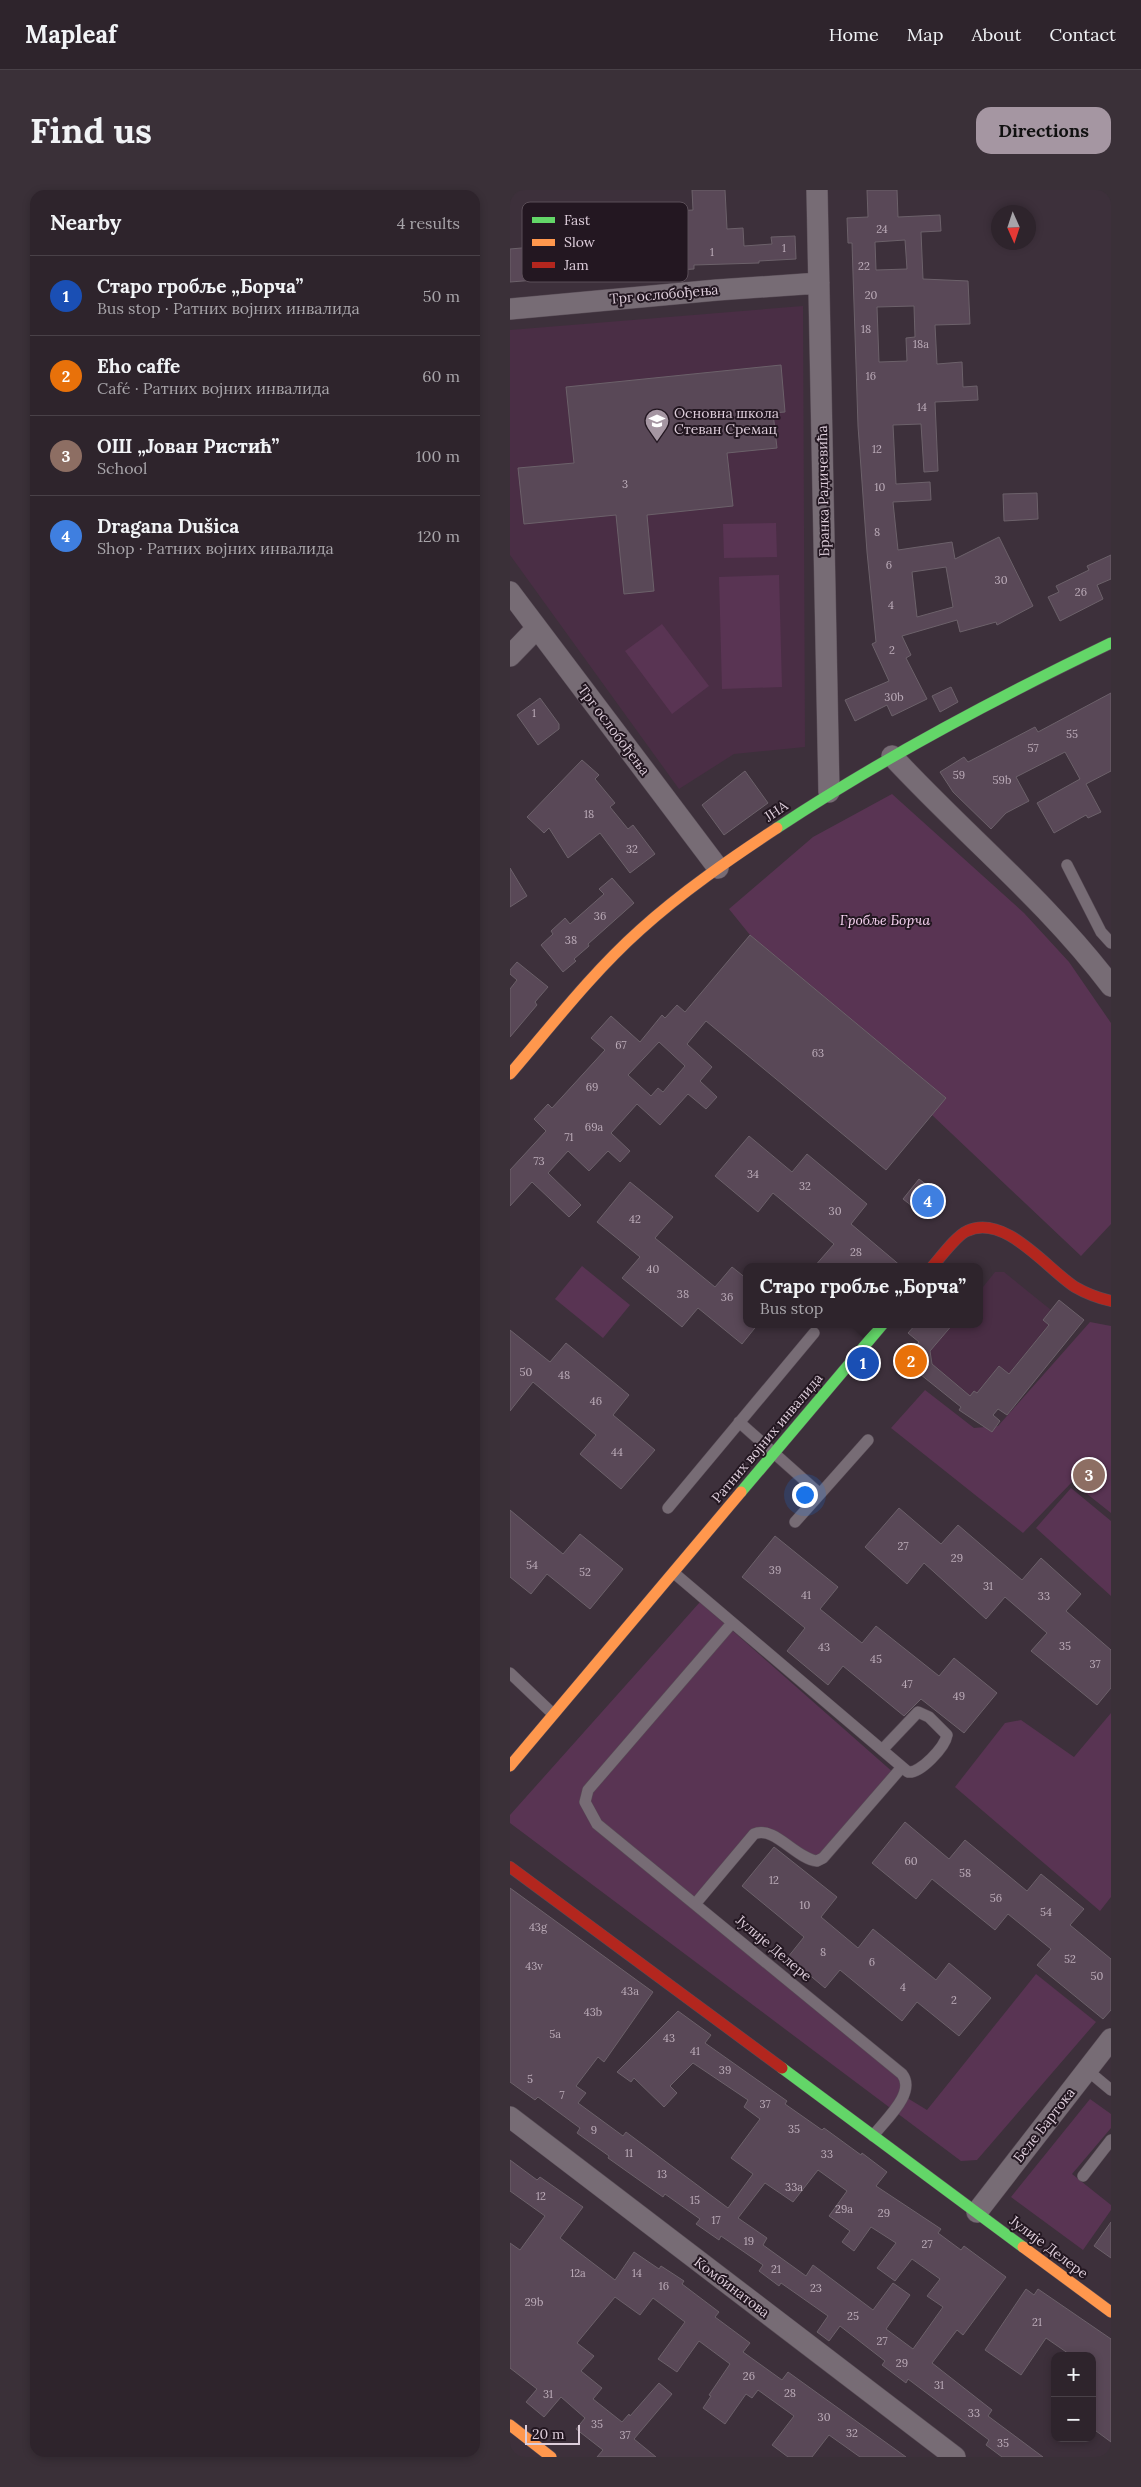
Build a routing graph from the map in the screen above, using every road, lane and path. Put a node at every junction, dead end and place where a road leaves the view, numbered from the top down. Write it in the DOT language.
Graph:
graph roads {
  1 [pos="817,190"];
  2 [pos="819,283"];
  3 [pos="510,309"];
  4 [pos="510,592"];
  5 [pos="537,628"];
  6 [pos="1111,643"];
  7 [pos="510,656"];
  8 [pos="892,756"];
  9 [pos="829,792"];
  10 [pos="1068,865"];
  11 [pos="718,868"];
  12 [pos="1111,943"];
  13 [pos="1111,986"];
  14 [pos="510,1074"];
  15 [pos="936,1263"];
  16 [pos="1111,1301"];
  17 [pos="880,1328"];
  18 [pos="814,1333"];
  19 [pos="740,1422"];
  20 [pos="868,1440"];
  21 [pos="774,1454"];
  22 [pos="820,1494"];
  23 [pos="668,1508"];
  24 [pos="795,1522"];
  25 [pos="672,1572"];
  26 [pos="732,1623"];
  27 [pos="510,1673"];
  28 [pos="552,1714"];
  29 [pos="882,1750"];
  30 [pos="510,1766"];
  31 [pos="907,1770"];
  32 [pos="510,1867"];
  33 [pos="696,1903"];
  34 [pos="1111,2039"];
  35 [pos="1087,2070"];
  36 [pos="1111,2090"];
  37 [pos="510,2118"];
  38 [pos="873,2136"];
  39 [pos="1111,2140"];
  40 [pos="1083,2176"];
  41 [pos="977,2212"];
  42 [pos="1111,2312"];
  43 [pos="510,2425"];
  44 [pos="551,2457"];
  45 [pos="954,2457"];
  1 -- 2 [label="street, Бранка Радичевића"];
  2 -- 3 [label="street, Трг ослобођења"];
  2 -- 9 [label="street, Бранка Радичевића"];
  4 -- 5 [label="street, Трг ослобођења"];
  5 -- 7 [label="street"];
  5 -- 11 [label="street, Трг ослобођења"];
  6 -- 8 [label="street, ЈНА"];
  8 -- 9 [label="street, ЈНА"];
  8 -- 13 [label="street"];
  9 -- 11 [label="street, ЈНА"];
  10 -- 12 [label="lane"];
  11 -- 14 [label="street, ЈНА"];
  15 -- 16 [label="street"];
  17 -- 21 [label="street, Ратних војних инвалида"];
  18 -- 19 [label="lane"];
  19 -- 21 [label="lane"];
  19 -- 23 [label="lane"];
  20 -- 22 [label="lane"];
  21 -- 22 [label="lane"];
  21 -- 25 [label="street, Ратних војних инвалида"];
  22 -- 24 [label="lane"];
  25 -- 26 [label="lane"];
  25 -- 28 [label="street, Ратних војних инвалида"];
  26 -- 29 [label="lane"];
  26 -- 33 [label="lane, Јулије Делере"];
  27 -- 28 [label="lane"];
  28 -- 30 [label="street, Ратних војних инвалида"];
  29 -- 31 [label="lane"];
  29 -- 31 [label="lane"];
  31 -- 33 [label="lane"];
  32 -- 38 [label="street, Јулије Делере"];
  33 -- 38 [label="lane, Јулије Делере"];
  34 -- 35 [label="street, Беле Бартока"];
  35 -- 36 [label="lane"];
  35 -- 41 [label="street, Беле Бартока"];
  37 -- 45 [label="street, Комбинатова"];
  38 -- 41 [label="street, Јулије Делере"];
  39 -- 40 [label="lane"];
  41 -- 42 [label="street, Јулије Делере"];
  43 -- 44 [label="street"];
}
